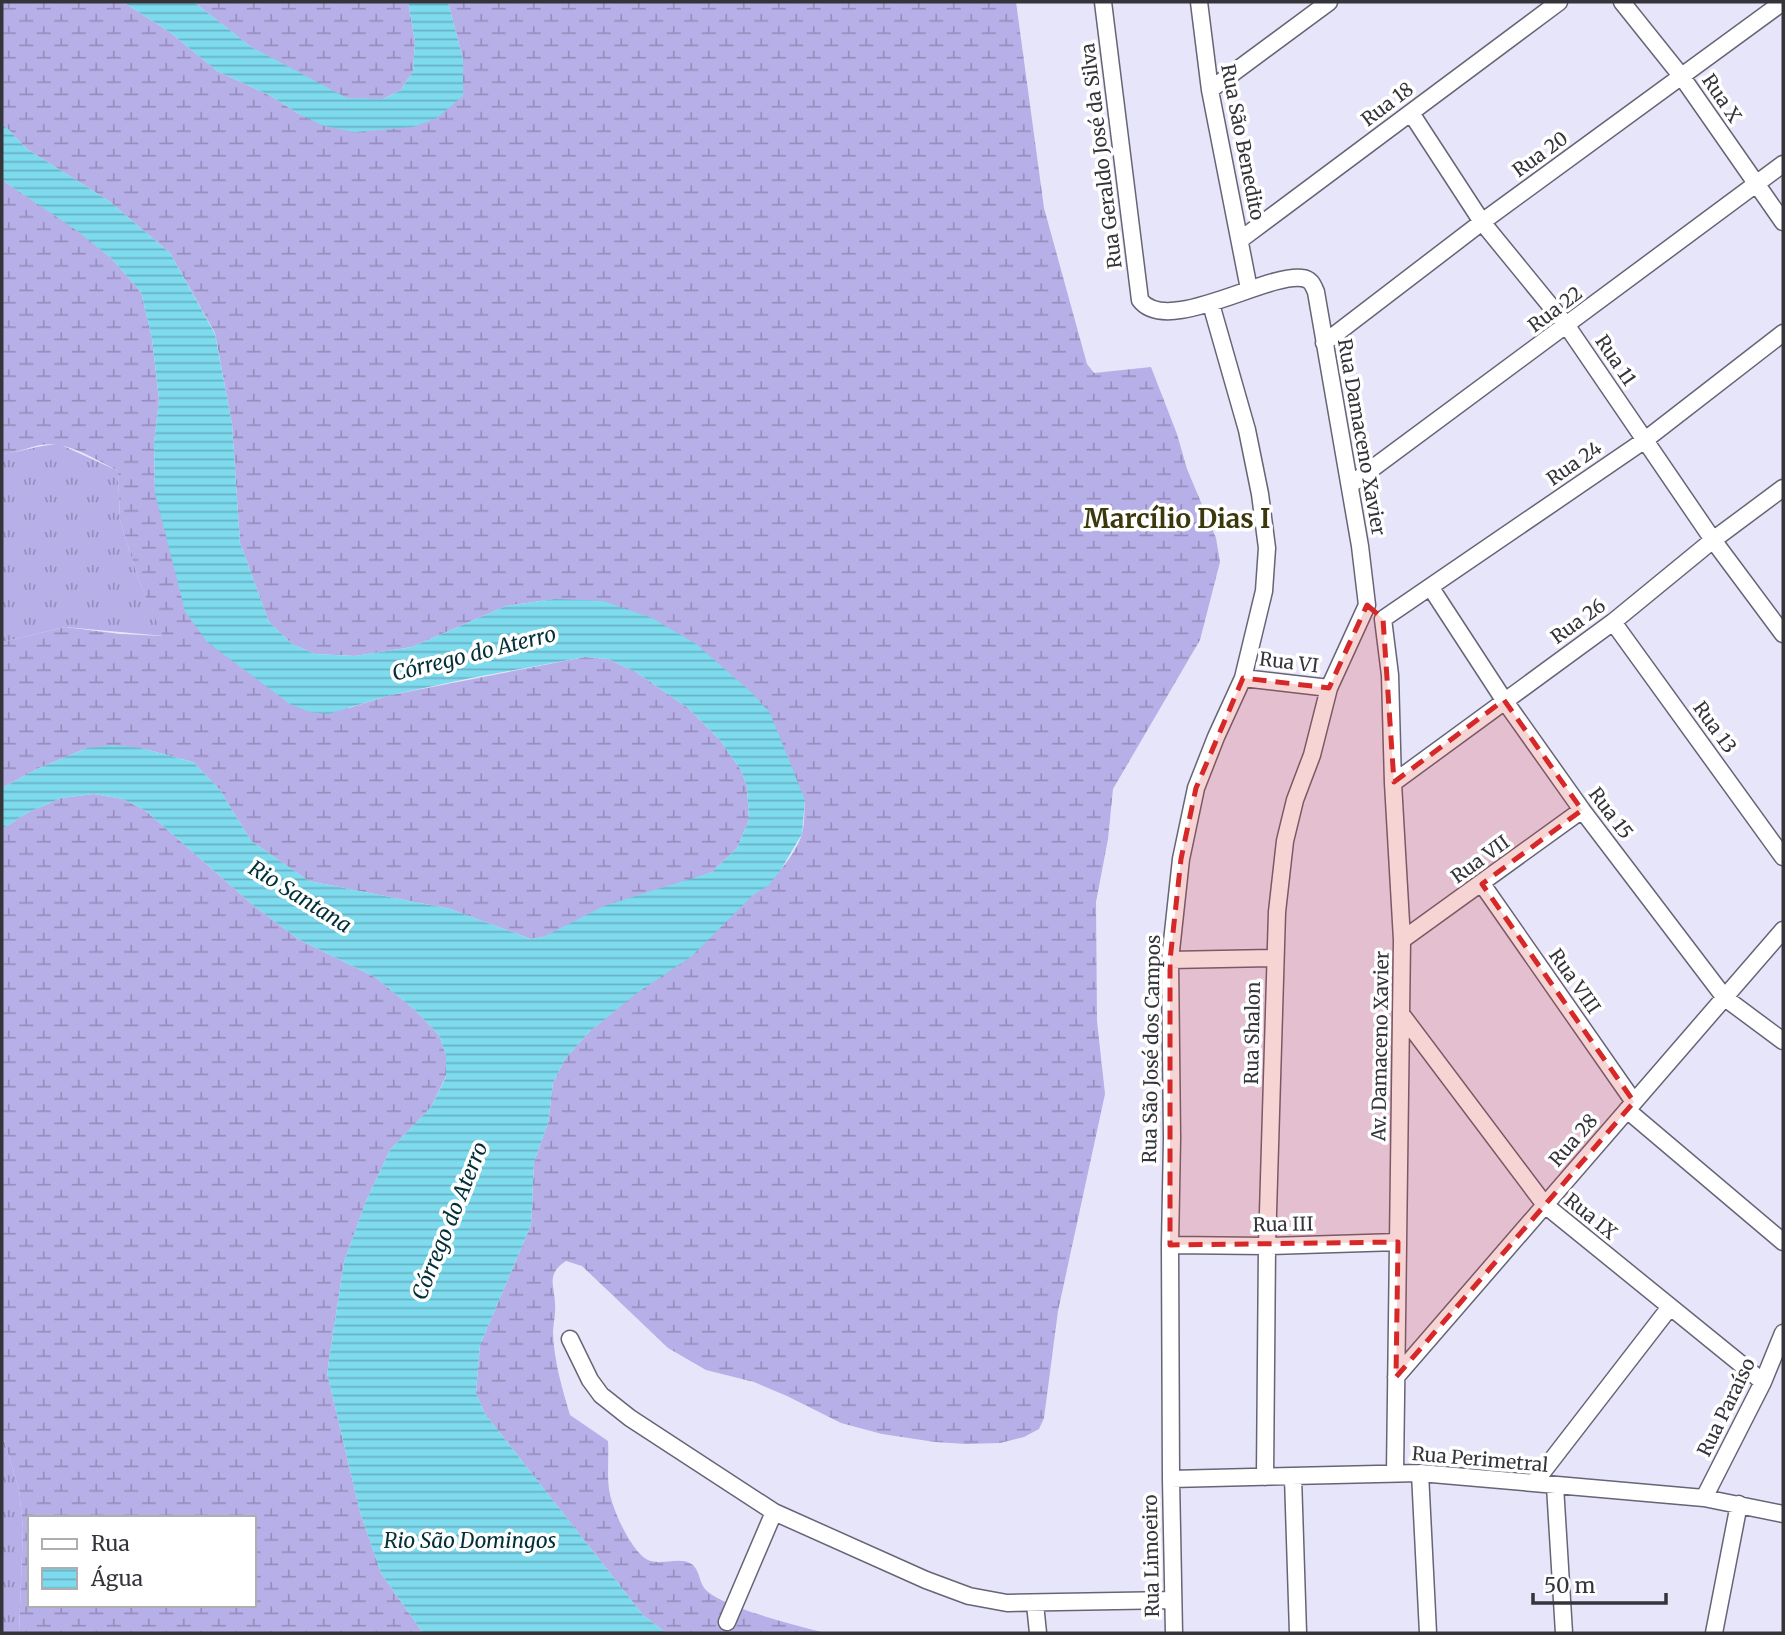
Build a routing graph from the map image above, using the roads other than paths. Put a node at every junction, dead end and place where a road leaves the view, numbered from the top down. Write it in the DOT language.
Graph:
graph roads {
  1 [pos="1103,2"];
  2 [pos="1199,2"];
  3 [pos="1329,2"];
  4 [pos="1559,2"];
  5 [pos="1622,2"];
  6 [pos="1783,2"];
  7 [pos="1682,77"];
  8 [pos="1210,90"];
  9 [pos="1411,113"];
  10 [pos="1783,164"];
  11 [pos="1755,184"];
  12 [pos="1482,222"];
  13 [pos="1783,222"];
  14 [pos="1240,240"];
  15 [pos="1249,289"];
  16 [pos="1211,304"];
  17 [pos="1567,326"];
  18 [pos="1783,333"];
  19 [pos="1324,343"];
  20 [pos="1645,440"];
  21 [pos="1350,485"];
  22 [pos="1783,488"];
  23 [pos="1713,540"];
  24 [pos="1431,588"];
  25 [pos="1367,605"];
  26 [pos="1383,620"];
  27 [pos="1613,622"];
  28 [pos="1783,634"];
  29 [pos="1243,678"];
  30 [pos="1329,688"];
  31 [pos="1504,700"];
  32 [pos="1393,783"];
  33 [pos="1582,810"];
  34 [pos="1783,857"];
  35 [pos="1482,884"];
  36 [pos="1783,930"];
  37 [pos="1402,940"];
  38 [pos="1274,958"];
  39 [pos="1170,960"];
  40 [pos="1725,998"];
  41 [pos="1402,1015"];
  42 [pos="1783,1041"];
  43 [pos="1630,1106"];
  44 [pos="1545,1205"];
  45 [pos="1398,1242"];
  46 [pos="1783,1242"];
  47 [pos="1170,1245"];
  48 [pos="1267,1246"];
  49 [pos="1670,1307"];
  50 [pos="1783,1333"];
  51 [pos="570,1339"];
  52 [pos="1396,1377"];
  53 [pos="1763,1382"];
  54 [pos="1395,1473"];
  55 [pos="1420,1473"];
  56 [pos="1265,1477"];
  57 [pos="1293,1477"];
  58 [pos="1171,1479"];
  59 [pos="1534,1483"];
  60 [pos="1555,1486"];
  61 [pos="1704,1498"];
  62 [pos="1739,1504"];
  63 [pos="774,1512"];
  64 [pos="1783,1514"];
  65 [pos="1173,1600"];
  66 [pos="1035,1604"];
  67 [pos="727,1622"];
  68 [pos="1038,1633"];
  69 [pos="1174,1633"];
  70 [pos="1298,1633"];
  71 [pos="1428,1633"];
  72 [pos="1564,1633"];
  73 [pos="1714,1633"];
  1 -- 16 [label="street, Rua Geraldo José da Silva"];
  2 -- 8 [label="street, Rua São Benedito"];
  3 -- 8 [label="street"];
  4 -- 9 [label="street, Rua 18"];
  5 -- 7 [label="street, Rua X"];
  6 -- 7 [label="street, Rua 20"];
  7 -- 11 [label="street, Rua X"];
  7 -- 12 [label="street, Rua 20"];
  8 -- 14 [label="street, Rua São Benedito"];
  9 -- 12 [label="street, Rua 11"];
  9 -- 14 [label="street, Rua 18"];
  10 -- 11 [label="street, Rua 22"];
  11 -- 13 [label="street, Rua X"];
  11 -- 17 [label="street, Rua 22"];
  12 -- 17 [label="street, Rua 11"];
  12 -- 19 [label="street, Rua 20"];
  14 -- 15 [label="street, Rua São Benedito"];
  15 -- 16 [label="street"];
  15 -- 19 [label="street, Rua Damaceno Xavier"];
  16 -- 29 [label="street, Rua São José dos Campos"];
  17 -- 20 [label="street, Rua 11"];
  17 -- 21 [label="street, Rua 22"];
  18 -- 20 [label="street, Rua 24"];
  19 -- 21 [label="street, Rua Damaceno Xavier"];
  20 -- 23 [label="street, Rua 11"];
  20 -- 24 [label="street, Rua 24"];
  21 -- 25 [label="street, Rua Damaceno Xavier"];
  22 -- 23 [label="street, Rua 26"];
  23 -- 27 [label="street, Rua 26"];
  23 -- 28 [label="street, Rua 11"];
  24 -- 26 [label="street, Rua 24"];
  24 -- 31 [label="street, Rua 15"];
  25 -- 26 [label="street"];
  25 -- 30 [label="street, Rua Shalon"];
  26 -- 32 [label="street, Av. Damaceno Xavier"];
  27 -- 31 [label="street, Rua 26"];
  27 -- 34 [label="street, Rua 13"];
  29 -- 30 [label="street, Rua VI"];
  29 -- 39 [label="street, Rua São José dos Campos"];
  30 -- 38 [label="street, Rua Shalon"];
  31 -- 32 [label="street, Rua 26"];
  31 -- 33 [label="street, Rua 15"];
  32 -- 37 [label="street, Av. Damaceno Xavier"];
  33 -- 35 [label="street, Rua VII"];
  33 -- 40 [label="street, Rua 15"];
  35 -- 37 [label="street, Rua VII"];
  35 -- 43 [label="street, Rua VIII"];
  36 -- 40 [label="street, Rua 28"];
  37 -- 41 [label="street, Av. Damaceno Xavier"];
  38 -- 39 [label="street"];
  38 -- 48 [label="street, Rua Shalon"];
  39 -- 47 [label="street, Rua São José dos Campos"];
  40 -- 42 [label="street, Rua 15"];
  40 -- 43 [label="street, Rua 28"];
  41 -- 44 [label="street, Rua IX"];
  41 -- 45 [label="street, Av. Damaceno Xavier"];
  43 -- 44 [label="street, Rua 28"];
  43 -- 46 [label="street, Rua VIII"];
  44 -- 49 [label="street, Rua IX"];
  44 -- 52 [label="street, Rua 28"];
  45 -- 48 [label="street, Rua III"];
  45 -- 52 [label="street, Av. Damaceno Xavier"];
  47 -- 48 [label="street, Rua III"];
  47 -- 58 [label="street, Rua São José dos Campos"];
  48 -- 56 [label="street, Rua Shalon"];
  49 -- 53 [label="street, Rua IX"];
  49 -- 59 [label="street"];
  50 -- 53 [label="street, Rua Paraíso"];
  51 -- 63 [label="street"];
  52 -- 54 [label="street, Av. Damaceno Xavier"];
  53 -- 61 [label="street, Rua Paraíso"];
  54 -- 55 [label="street, Rua Perimetral"];
  54 -- 57 [label="street, Rua Perimetral"];
  55 -- 59 [label="street, Rua Perimetral"];
  55 -- 71 [label="street"];
  56 -- 57 [label="street, Rua Perimetral"];
  56 -- 58 [label="street, Rua Perimetral"];
  57 -- 70 [label="street"];
  58 -- 65 [label="street, Rua Limoeiro"];
  59 -- 60 [label="street, Rua Perimetral"];
  60 -- 61 [label="street, Rua Perimetral"];
  60 -- 72 [label="street"];
  61 -- 62 [label="street, Rua Perimetral"];
  62 -- 64 [label="street, Rua Perimetral"];
  62 -- 73 [label="street"];
  63 -- 66 [label="street"];
  63 -- 67 [label="street"];
  65 -- 66 [label="street"];
  65 -- 69 [label="street, Rua Limoeiro"];
  66 -- 68 [label="street"];
}
